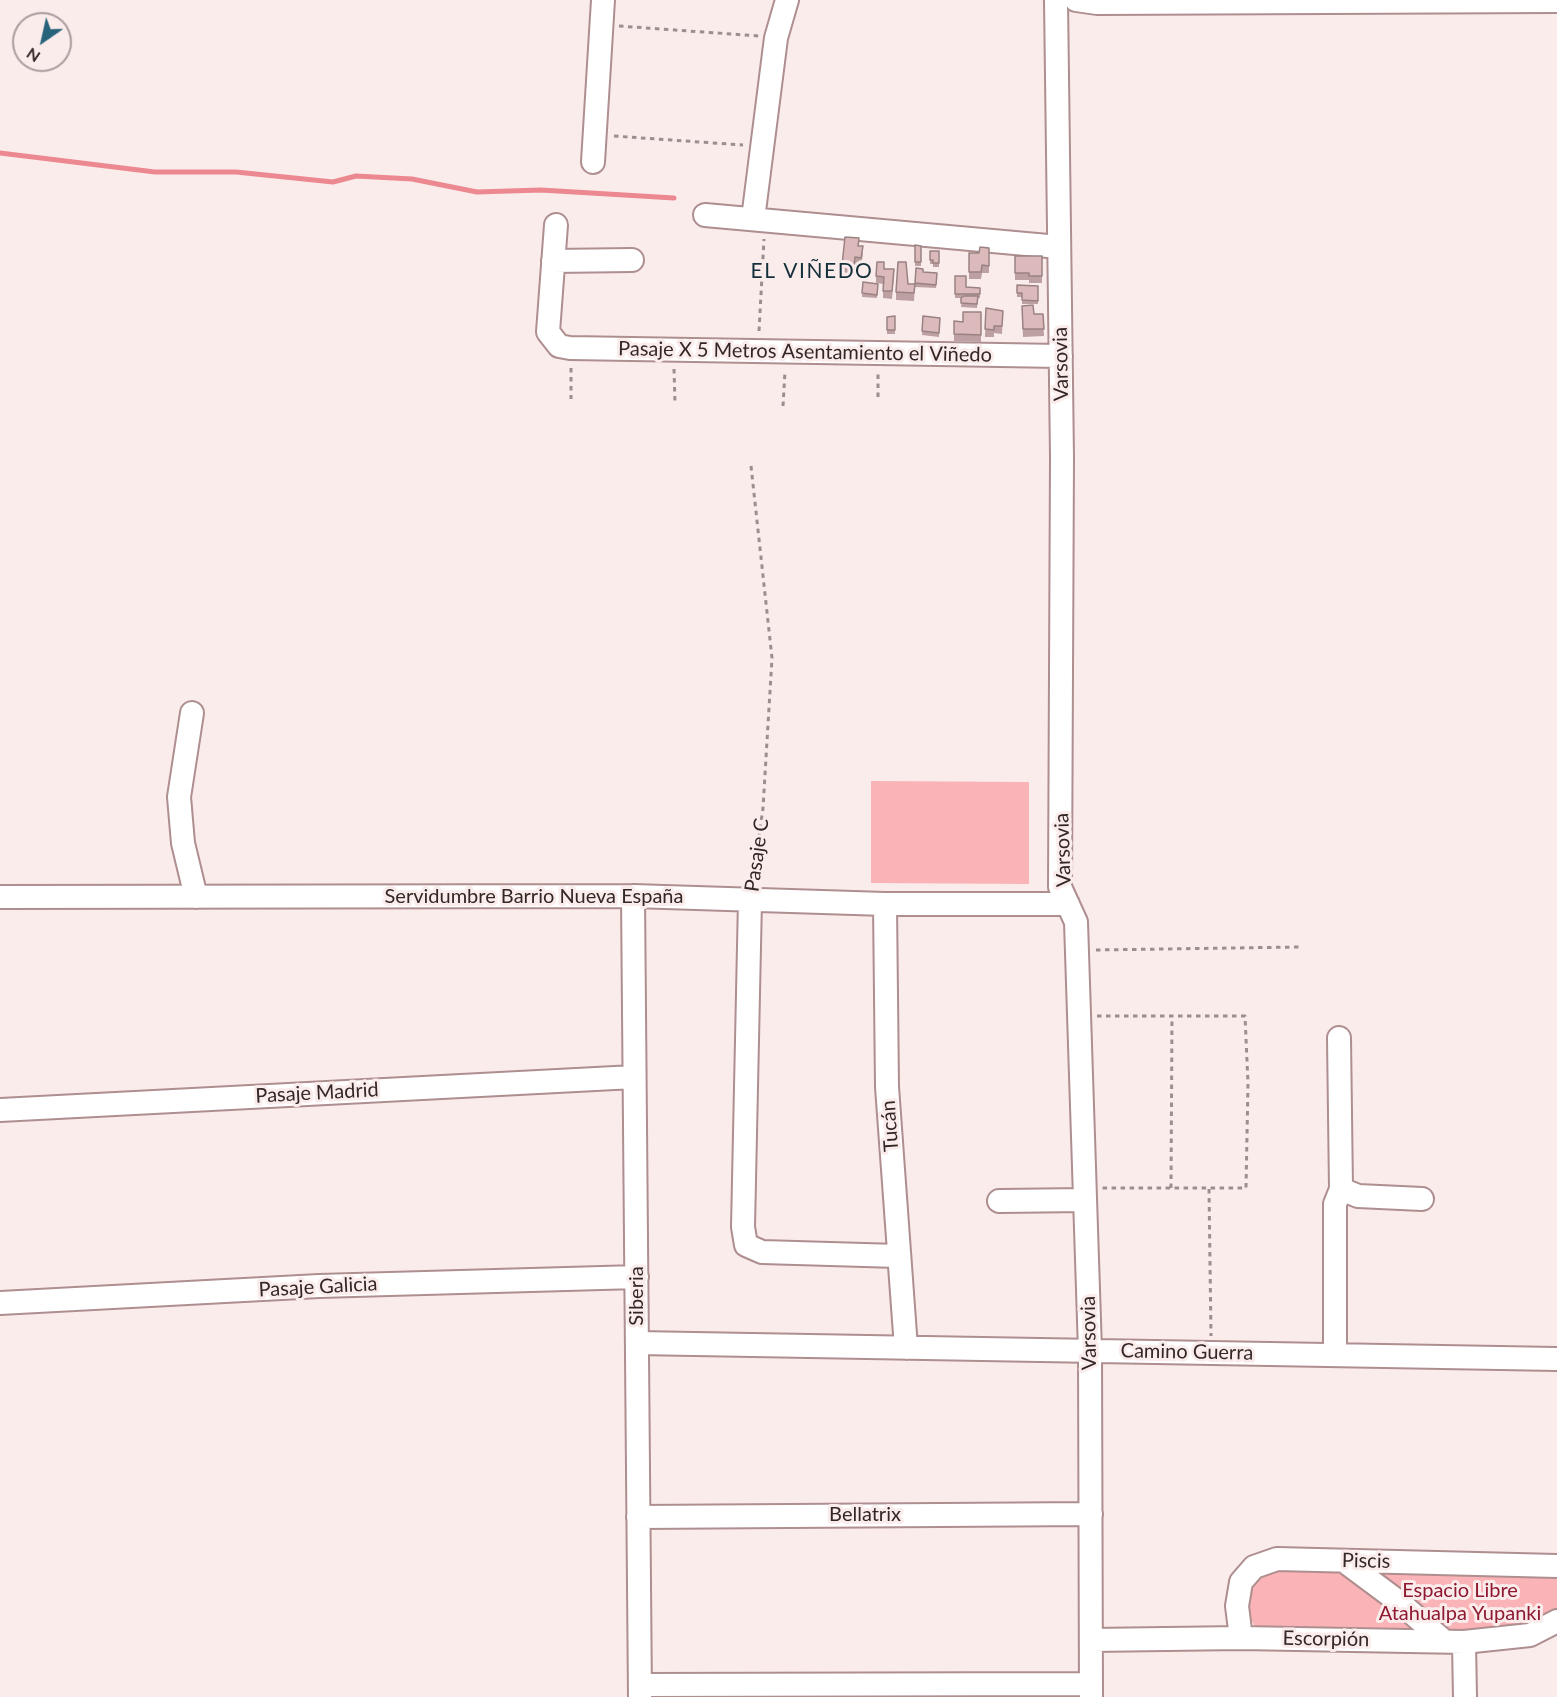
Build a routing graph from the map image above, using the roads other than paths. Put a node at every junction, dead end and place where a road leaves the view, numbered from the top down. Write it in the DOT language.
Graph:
graph roads {
  1 [pos="603,0"];
  2 [pos="787,0"];
  3 [pos="1056,0"];
  4 [pos="1076,0"];
  5 [pos="1557,1"];
  6 [pos="593,162"];
  7 [pos="705,215"];
  8 [pos="759,219"];
  9 [pos="556,225"];
  10 [pos="1059,247"];
  11 [pos="632,260"];
  12 [pos="553,261"];
  13 [pos="1061,356"];
  14 [pos="192,713"];
  15 [pos="633,896"];
  16 [pos="0,897"];
  17 [pos="196,897"];
  18 [pos="750,900"];
  19 [pos="885,904"];
  20 [pos="1068,904"];
  21 [pos="1339,1038"];
  22 [pos="634,1077"];
  23 [pos="0,1110"];
  24 [pos="1341,1189"];
  25 [pos="1085,1194"];
  26 [pos="1422,1199"];
  27 [pos="999,1201"];
  28 [pos="898,1256"];
  29 [pos="637,1277"];
  30 [pos="0,1303"];
  31 [pos="637,1343"];
  32 [pos="906,1348"];
  33 [pos="1090,1351"];
  34 [pos="1335,1355"];
  35 [pos="1557,1359"];
  36 [pos="1091,1514"];
  37 [pos="638,1517"];
  38 [pos="1344,1561"];
  39 [pos="1557,1566"];
  40 [pos="1557,1621"];
  41 [pos="1241,1638"];
  42 [pos="1091,1640"];
  43 [pos="1454,1642"];
  44 [pos="1091,1690"];
  45 [pos="640,1691"];
  46 [pos="1465,1697"];
  1 -- 6 [label="street"];
  2 -- 8 [label="street"];
  3 -- 10 [label="street, Varsovia"];
  4 -- 5 [label="street"];
  7 -- 8 [label="street"];
  8 -- 10 [label="street"];
  9 -- 12 [label="street"];
  10 -- 13 [label="street, Varsovia"];
  11 -- 12 [label="street"];
  12 -- 13 [label="street, Pasaje X 5 Metros Asentamiento el Viñedo"];
  13 -- 20 [label="street, Varsovia"];
  14 -- 17 [label="street"];
  15 -- 17 [label="street, Servidumbre Barrio Nueva España"];
  15 -- 18 [label="street, Servidumbre Barrio Nueva España"];
  15 -- 22 [label="street, Siberia"];
  16 -- 17 [label="street, Servidumbre Barrio Nueva España"];
  18 -- 19 [label="street, Servidumbre Barrio Nueva España"];
  18 -- 28 [label="street, Pasaje C"];
  19 -- 20 [label="street, Servidumbre Barrio Nueva España"];
  19 -- 28 [label="street, Tucán"];
  20 -- 25 [label="street, Varsovia"];
  21 -- 24 [label="street"];
  22 -- 23 [label="street, Pasaje Madrid"];
  22 -- 29 [label="street, Siberia"];
  24 -- 26 [label="street"];
  24 -- 34 [label="street"];
  25 -- 27 [label="street"];
  25 -- 33 [label="street, Varsovia"];
  28 -- 32 [label="street, Tucán"];
  29 -- 30 [label="street, Pasaje Galicia"];
  29 -- 31 [label="street, Siberia"];
  31 -- 32 [label="street, Camino Guerra"];
  31 -- 37 [label="street, Siberia"];
  32 -- 33 [label="street, Camino Guerra"];
  33 -- 34 [label="street, Camino Guerra"];
  33 -- 36 [label="street, Varsovia"];
  34 -- 35 [label="street, Camino Guerra"];
  36 -- 37 [label="street, Bellatrix"];
  36 -- 42 [label="street, Varsovia"];
  37 -- 45 [label="street, Siberia"];
  38 -- 39 [label="street, Piscis"];
  38 -- 41 [label="street, Piscis"];
  38 -- 43 [label="street"];
  40 -- 43 [label="street, Escorpión"];
  41 -- 42 [label="street, Escorpión"];
  41 -- 43 [label="street, Escorpión"];
  42 -- 44 [label="street, Varsovia"];
  43 -- 46 [label="street"];
  44 -- 45 [label="street"];
}
